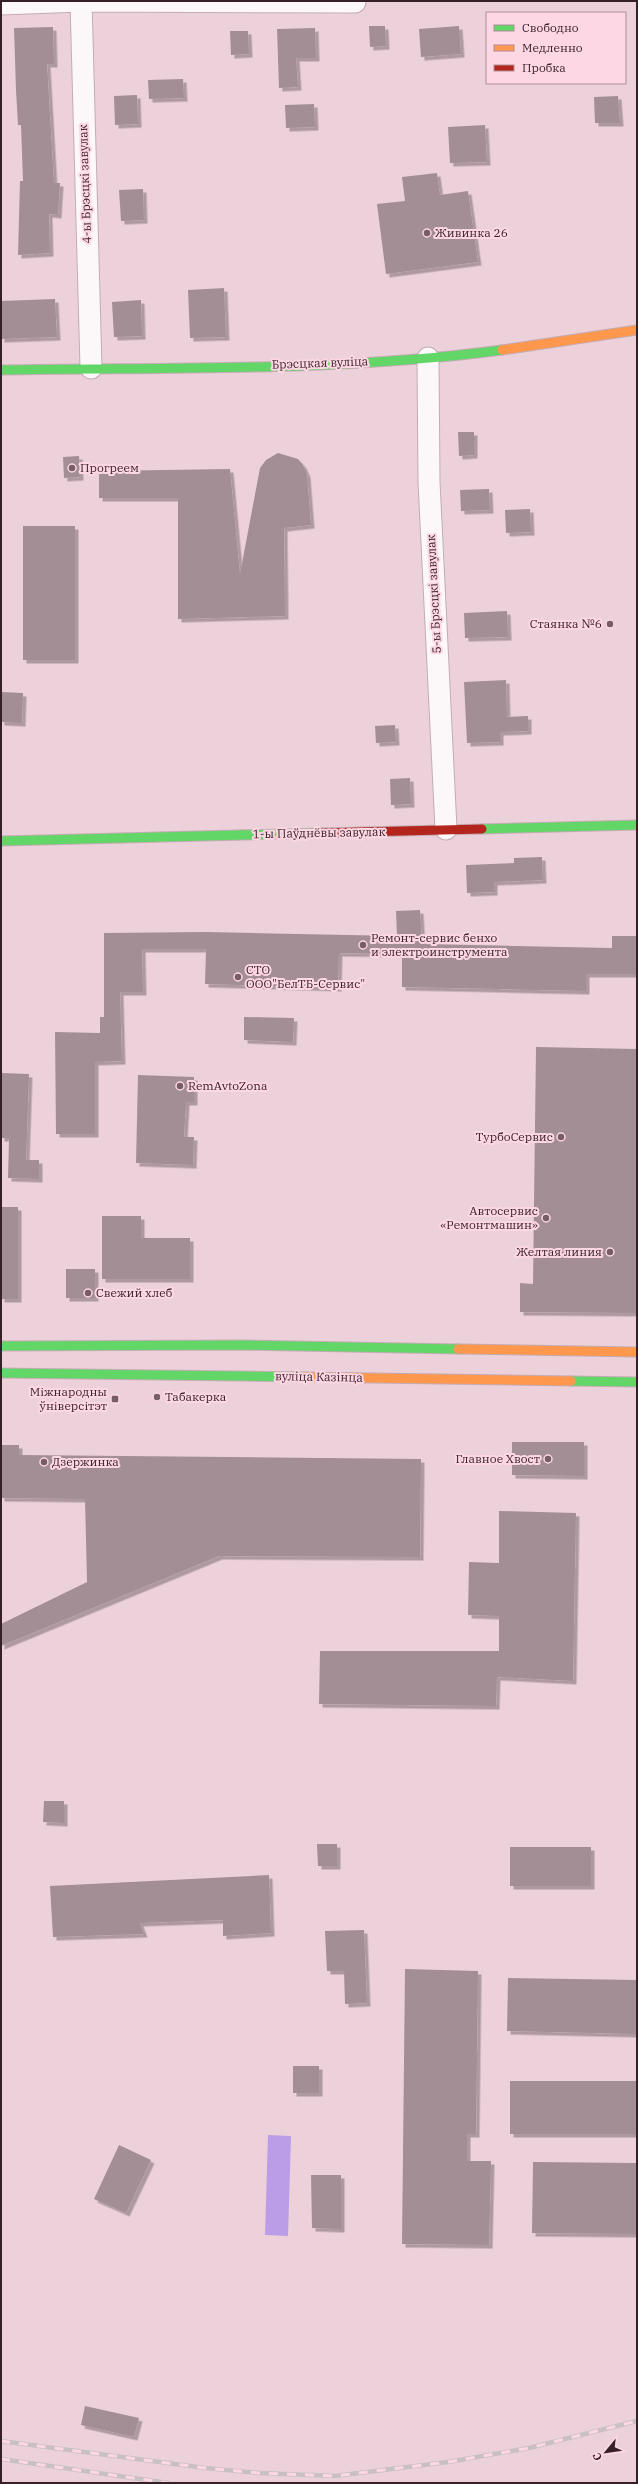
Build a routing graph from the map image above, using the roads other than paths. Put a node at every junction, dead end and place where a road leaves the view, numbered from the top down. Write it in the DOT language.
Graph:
graph roads {
  1 [pos="81,1"];
  2 [pos="355,2"];
  3 [pos="1,4"];
  4 [pos="637,330"];
  5 [pos="428,358"];
  6 [pos="91,368"];
  7 [pos="1,370"];
  8 [pos="637,825"];
  9 [pos="446,829"];
  10 [pos="1,841"];
  11 [pos="1,1346"];
  12 [pos="448,1349"];
  13 [pos="637,1352"];
  14 [pos="439,1358"];
  15 [pos="440,1372"];
  16 [pos="1,1373"];
  17 [pos="447,1379"];
  18 [pos="637,1382"];
  1 -- 2 [label="street"];
  1 -- 3 [label="street"];
  1 -- 6 [label="street, 4-ы Брэсцкі завулак"];
  4 -- 5 [label="main road, Брэсцкая вуліца"];
  5 -- 6 [label="main road, Брэсцкая вуліца"];
  5 -- 9 [label="street, 5-ы Брэсцкі завулак"];
  6 -- 7 [label="main road, Брэсцкая вуліца"];
  8 -- 9 [label="main road, 1-ы Паўднёвы завулак"];
  9 -- 10 [label="main road, 1-ы Паўднёвы завулак"];
  11 -- 12 [label="main road"];
  12 -- 13 [label="main road"];
  12 -- 14 [label="main road"];
  15 -- 17 [label="main road"];
  16 -- 17 [label="main road, вуліца Казінца"];
  17 -- 18 [label="main road, вуліца Казінца"];
}
